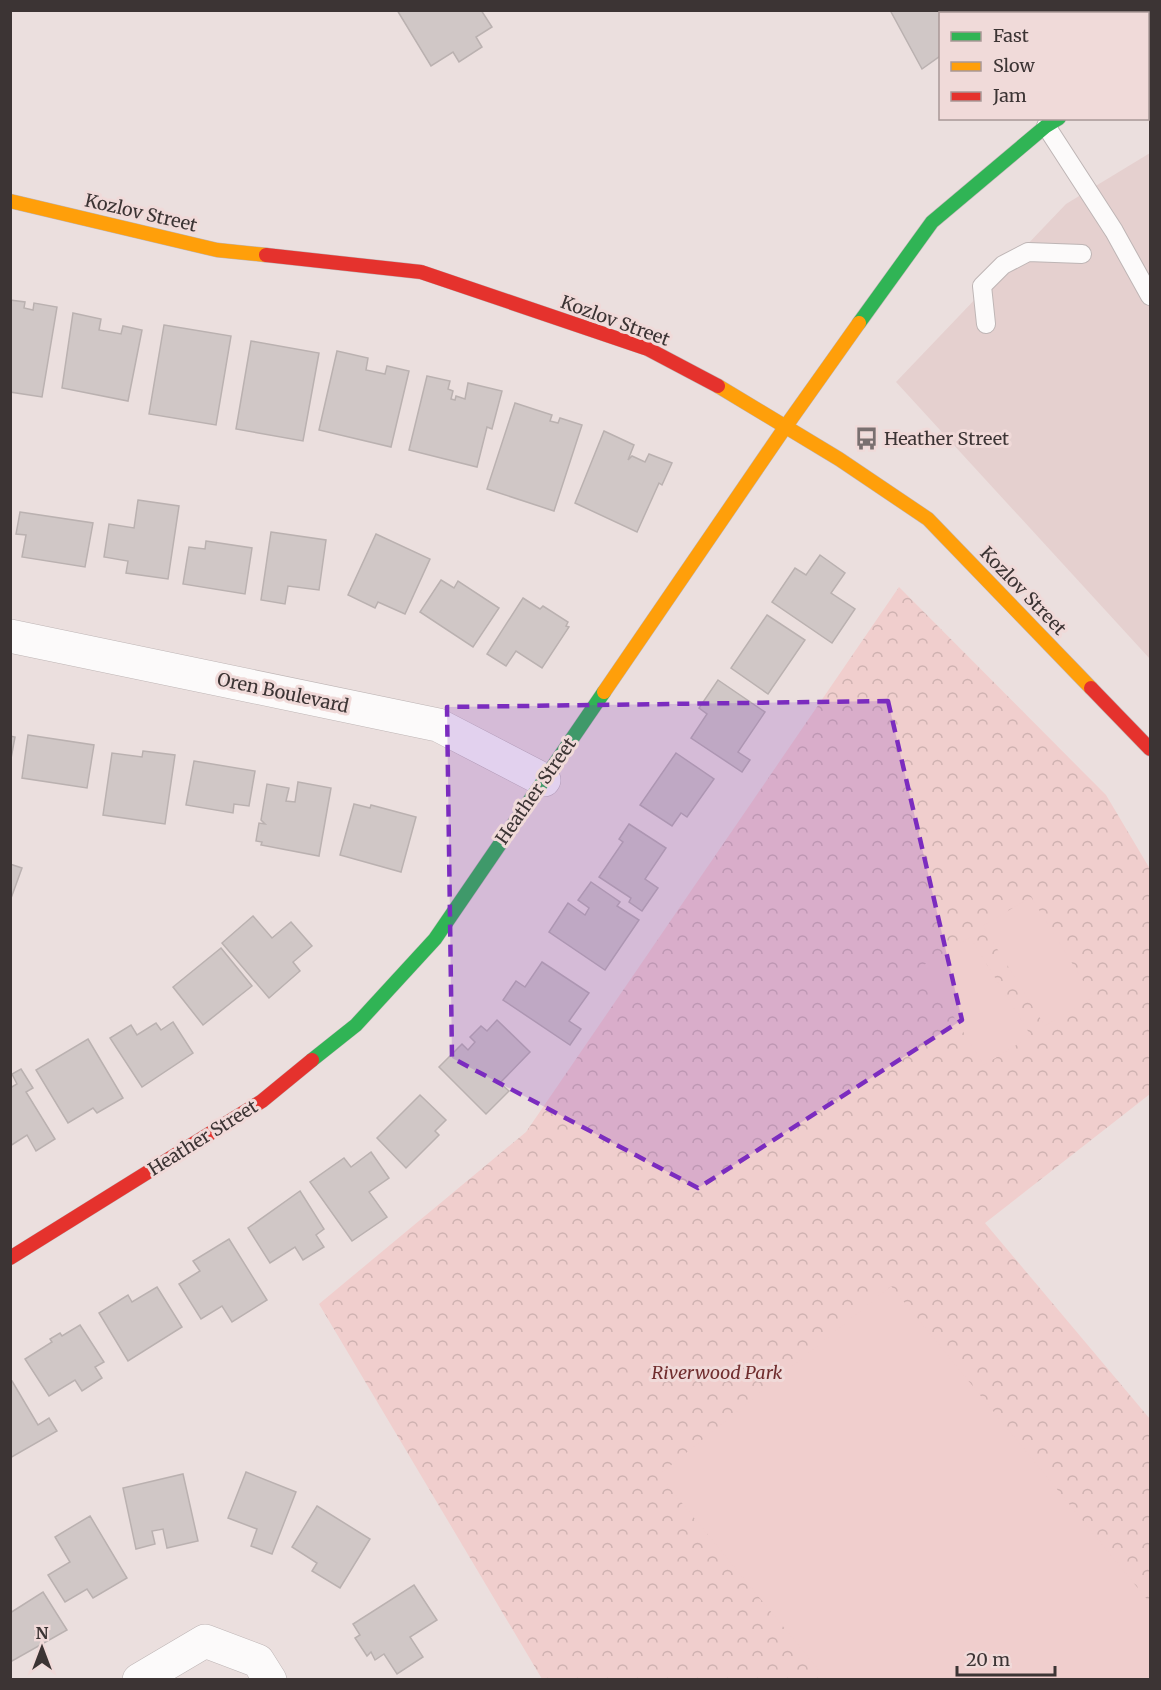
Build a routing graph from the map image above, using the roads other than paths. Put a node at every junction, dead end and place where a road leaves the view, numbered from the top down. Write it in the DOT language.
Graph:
graph roads {
  1 [pos="1052,122"];
  2 [pos="10,201"];
  3 [pos="1082,254"];
  4 [pos="1150,296"];
  5 [pos="986,324"];
  6 [pos="786,426"];
  7 [pos="10,636"];
  8 [pos="1150,748"];
  9 [pos="544,780"];
  10 [pos="10,1258"];
  11 [pos="139,1680"];
  12 [pos="270,1680"];
  1 -- 4 [label="lane"];
  1 -- 6 [label="street, Heather Street"];
  2 -- 6 [label="street, Kozlov Street"];
  3 -- 5 [label="lane"];
  6 -- 8 [label="street, Kozlov Street"];
  6 -- 9 [label="street, Heather Street"];
  7 -- 9 [label="street, Oren Boulevard"];
  9 -- 10 [label="street, Heather Street"];
  11 -- 12 [label="street"];
}
